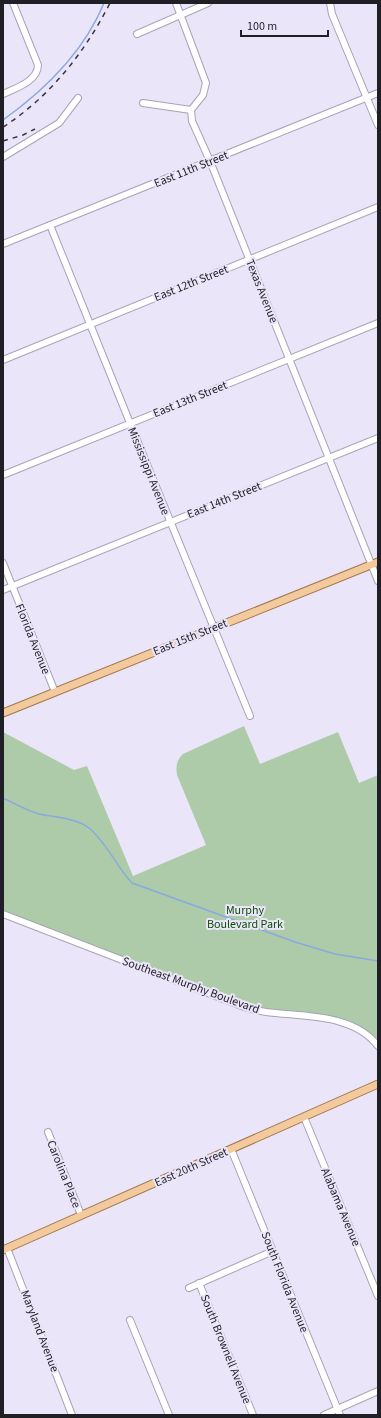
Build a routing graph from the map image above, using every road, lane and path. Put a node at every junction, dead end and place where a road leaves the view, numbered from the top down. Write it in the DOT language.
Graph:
graph roads {
  1 [pos="13,3"];
  2 [pos="176,3"];
  3 [pos="208,3"];
  4 [pos="330,3"];
  5 [pos="180,15"];
  6 [pos="137,34"];
  7 [pos="378,93"];
  8 [pos="3,94"];
  9 [pos="367,97"];
  10 [pos="78,98"];
  11 [pos="143,103"];
  12 [pos="191,110"];
  13 [pos="378,125"];
  14 [pos="3,157"];
  15 [pos="210,161"];
  16 [pos="378,207"];
  17 [pos="50,225"];
  18 [pos="4,242"];
  19 [pos="249,260"];
  20 [pos="378,323"];
  21 [pos="90,324"];
  22 [pos="289,359"];
  23 [pos="3,360"];
  24 [pos="130,424"];
  25 [pos="378,438"];
  26 [pos="328,458"];
  27 [pos="3,475"];
  28 [pos="170,521"];
  29 [pos="3,563"];
  30 [pos="375,563"];
  31 [pos="378,581"];
  32 [pos="12,586"];
  33 [pos="3,590"];
  34 [pos="214,628"];
  35 [pos="55,692"];
  36 [pos="3,713"];
  37 [pos="250,716"];
  38 [pos="3,914"];
  39 [pos="378,1046"];
  40 [pos="378,1084"];
  41 [pos="304,1117"];
  42 [pos="48,1132"];
  43 [pos="231,1149"];
  44 [pos="81,1215"];
  45 [pos="5,1249"];
  46 [pos="273,1251"];
  47 [pos="199,1283"];
  48 [pos="189,1288"];
  49 [pos="378,1296"];
  50 [pos="130,1320"];
  51 [pos="378,1391"];
  52 [pos="338,1412"];
  53 [pos="72,1415"];
  54 [pos="169,1415"];
  55 [pos="253,1415"];
  56 [pos="324,1415"];
  1 -- 8 [label="street"];
  2 -- 5 [label="street"];
  3 -- 5 [label="street"];
  4 -- 9 [label="street"];
  5 -- 6 [label="street"];
  5 -- 12 [label="street"];
  7 -- 9 [label="street, East 11th Street"];
  9 -- 13 [label="street"];
  9 -- 15 [label="street, East 11th Street"];
  10 -- 14 [label="street"];
  11 -- 12 [label="street"];
  12 -- 15 [label="street, Texas Avenue"];
  15 -- 17 [label="street, East 11th Street"];
  15 -- 19 [label="street, Texas Avenue"];
  16 -- 19 [label="street, East 12th Street"];
  17 -- 18 [label="street, East 11th Street"];
  17 -- 21 [label="street, Mississippi Avenue"];
  19 -- 21 [label="street, East 12th Street"];
  19 -- 22 [label="street, Texas Avenue"];
  20 -- 22 [label="street, East 13th Street"];
  21 -- 23 [label="street, East 12th Street"];
  21 -- 24 [label="street, Mississippi Avenue"];
  22 -- 24 [label="street, East 13th Street"];
  22 -- 26 [label="street, Texas Avenue"];
  24 -- 27 [label="street, East 13th Street"];
  24 -- 28 [label="street, Mississippi Avenue"];
  25 -- 26 [label="street, East 14th Street"];
  26 -- 28 [label="street, East 14th Street"];
  26 -- 30 [label="street, Texas Avenue"];
  28 -- 32 [label="street, East 14th Street"];
  28 -- 34 [label="street, Mississippi Avenue"];
  29 -- 32 [label="street, Florida Avenue"];
  30 -- 31 [label="street, Texas Avenue"];
  30 -- 34 [label="main road, East 15th Street"];
  32 -- 33 [label="street, East 14th Street"];
  32 -- 35 [label="street, Florida Avenue"];
  34 -- 35 [label="main road, East 15th Street"];
  34 -- 37 [label="street, Mississippi Avenue"];
  35 -- 36 [label="main road, East 15th Street"];
  38 -- 39 [label="street, Southeast Murphy Boulevard"];
  40 -- 41 [label="main road, East 20th Street"];
  41 -- 43 [label="main road, East 20th Street"];
  41 -- 49 [label="street, Alabama Avenue"];
  42 -- 44 [label="street, Carolina Place"];
  43 -- 44 [label="main road, East 20th Street"];
  43 -- 46 [label="street, South Florida Avenue"];
  44 -- 45 [label="main road, East 20th Street"];
  45 -- 53 [label="street, Maryland Avenue"];
  46 -- 47 [label="street"];
  46 -- 52 [label="street, South Florida Avenue"];
  47 -- 48 [label="street"];
  47 -- 55 [label="street, South Brownell Avenue"];
  50 -- 54 [label="street"];
  51 -- 52 [label="street"];
  52 -- 56 [label="street"];
}
